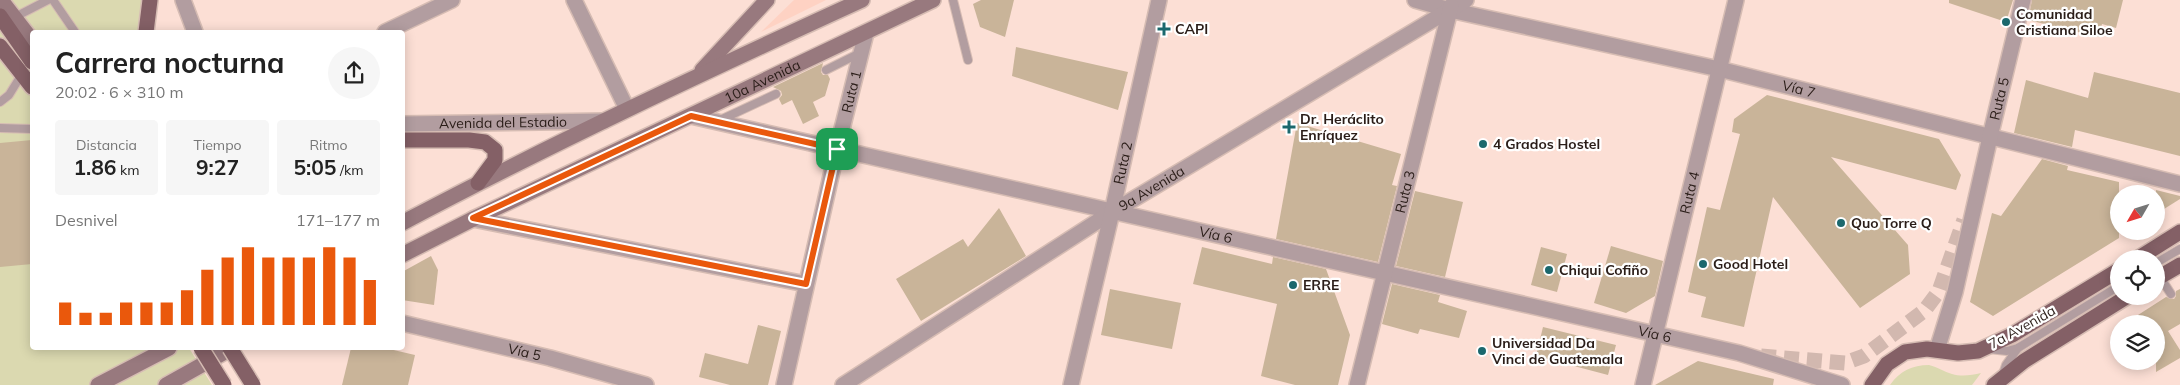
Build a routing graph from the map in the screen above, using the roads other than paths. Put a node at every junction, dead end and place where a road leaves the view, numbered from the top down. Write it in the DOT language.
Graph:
graph roads {
  1 [pos="1,0"];
  2 [pos="48,0"];
  3 [pos="53,0"];
  4 [pos="150,0"];
  5 [pos="183,0"];
  6 [pos="452,0"];
  7 [pos="574,0"];
  8 [pos="767,0"];
  9 [pos="862,0"];
  10 [pos="933,0"];
  11 [pos="953,0"];
  12 [pos="1159,0"];
  13 [pos="1415,0"];
  14 [pos="1466,0"];
  15 [pos="1736,0"];
  16 [pos="2024,0"];
  17 [pos="1451,5"];
  18 [pos="8,16"];
  19 [pos="75,30"];
  20 [pos="146,30"];
  21 [pos="193,30"];
  22 [pos="389,30"];
  23 [pos="866,33"];
  24 [pos="30,38"];
  25 [pos="0,46"];
  26 [pos="861,53"];
  27 [pos="30,58"];
  28 [pos="968,60"];
  29 [pos="826,70"];
  30 [pos="1719,70"];
  31 [pos="22,74"];
  32 [pos="698,75"];
  33 [pos="30,84"];
  34 [pos="776,94"];
  35 [pos="0,102"];
  36 [pos="627,110"];
  37 [pos="691,116"];
  38 [pos="604,121"];
  39 [pos="716,122"];
  40 [pos="405,124"];
  41 [pos="0,128"];
  42 [pos="30,129"];
  43 [pos="1990,137"];
  44 [pos="405,140"];
  45 [pos="837,149"];
  46 [pos="478,183"];
  47 [pos="2180,184"];
  48 [pos="1976,199"];
  49 [pos="1112,212"];
  50 [pos="473,218"];
  51 [pos="1964,220"];
  52 [pos="405,221"];
  53 [pos="2180,232"];
  54 [pos="2180,249"];
  55 [pos="2151,250"];
  56 [pos="405,253"];
  57 [pos="2165,265"];
  58 [pos="2180,265"];
  59 [pos="2165,270"];
  60 [pos="1384,274"];
  61 [pos="2110,275"];
  62 [pos="806,284"];
  63 [pos="2165,284"];
  64 [pos="2110,292"];
  65 [pos="2171,294"];
  66 [pos="2114,305"];
  67 [pos="405,324"];
  68 [pos="1656,335"];
  69 [pos="1985,348"];
  70 [pos="2018,348"];
  71 [pos="165,350"];
  72 [pos="202,350"];
  73 [pos="227,350"];
  74 [pos="232,350"];
  75 [pos="1936,350"];
  76 [pos="1739,353"];
  77 [pos="1757,356"];
  78 [pos="1998,381"];
  79 [pos="98,385"];
  80 [pos="166,385"];
  81 [pos="224,385"];
  82 [pos="253,385"];
  83 [pos="646,385"];
  84 [pos="784,385"];
  85 [pos="843,385"];
  86 [pos="1071,385"];
  87 [pos="1357,385"];
  88 [pos="1643,385"];
  89 [pos="1842,385"];
  90 [pos="1872,385"];
  1 -- 18 [label="main road"];
  2 -- 18 [label="lane"];
  3 -- 19 [label="lane"];
  4 -- 20 [label="main road"];
  5 -- 21 [label="street"];
  6 -- 22 [label="street"];
  7 -- 36 [label="street"];
  8 -- 32 [label="main road"];
  9 -- 32 [label="main road"];
  10 -- 23 [label="main road, 10a Avenida"];
  11 -- 28 [label="lane"];
  12 -- 49 [label="street, Ruta 2"];
  13 -- 17 [label="street, Vía 7"];
  14 -- 17 [label="street, 9a Avenida"];
  15 -- 30 [label="street, Ruta 4"];
  16 -- 43 [label="street, Ruta 5"];
  17 -- 30 [label="street, Vía 7"];
  17 -- 49 [label="street, 9a Avenida"];
  17 -- 60 [label="street, Ruta 3"];
  18 -- 24 [label="main road"];
  18 -- 27 [label="main road"];
  23 -- 26 [label="street, Ruta 1"];
  23 -- 37 [label="main road, 10a Avenida"];
  25 -- 31 [label="main road"];
  26 -- 29 [label="lane"];
  26 -- 45 [label="street, Ruta 1"];
  30 -- 43 [label="street, Vía 7"];
  30 -- 68 [label="street, Ruta 4"];
  31 -- 33 [label="main road"];
  31 -- 35 [label="lane"];
  32 -- 36 [label="main road"];
  34 -- 39 [label="lane"];
  36 -- 38 [label="main road"];
  37 -- 39 [label="street, Vía 6"];
  37 -- 50 [label="main road, 10a Avenida"];
  38 -- 40 [label="street, Avenida del Estadio"];
  38 -- 46 [label="main road"];
  39 -- 45 [label="street, Vía 6"];
  41 -- 42 [label="lane"];
  43 -- 47 [label="street, Vía 7"];
  43 -- 48 [label="street, Ruta 5"];
  44 -- 46 [label="main road"];
  45 -- 49 [label="street, Vía 6"];
  45 -- 62 [label="street, Ruta 1"];
  46 -- 52 [label="main road"];
  48 -- 51 [label="street, Ruta 5"];
  48 -- 75 [label="street, Ruta 5"];
  49 -- 60 [label="street, Vía 6"];
  49 -- 85 [label="street, 9a Avenida"];
  49 -- 86 [label="street, Ruta 2"];
  50 -- 56 [label="main road, 10a Avenida"];
  50 -- 62 [label="street"];
  53 -- 55 [label="main road"];
  54 -- 57 [label="lane"];
  58 -- 59 [label="main road"];
  60 -- 68 [label="street, Vía 6"];
  60 -- 87 [label="street, Ruta 3"];
  61 -- 69 [label="main road, 7a Avenida"];
  62 -- 84 [label="street, Ruta 1"];
  63 -- 65 [label="lane"];
  64 -- 70 [label="lane"];
  66 -- 78 [label="main road, 7a Avenida"];
  67 -- 83 [label="street, Vía 5"];
  68 -- 76 [label="street, Vía 6"];
  68 -- 88 [label="street, Ruta 4"];
  69 -- 70 [label="lane"];
  69 -- 75 [label="main road, 7a Avenida"];
  70 -- 78 [label="lane"];
  71 -- 79 [label="main road"];
  72 -- 81 [label="main road, bridge"];
  73 -- 80 [label="main road"];
  74 -- 82 [label="main road, bridge"];
  75 -- 90 [label="main road, 7a Avenida"];
  76 -- 77 [label="street, Vía 6"];
  76 -- 89 [label="street, Vía 6"];
}
